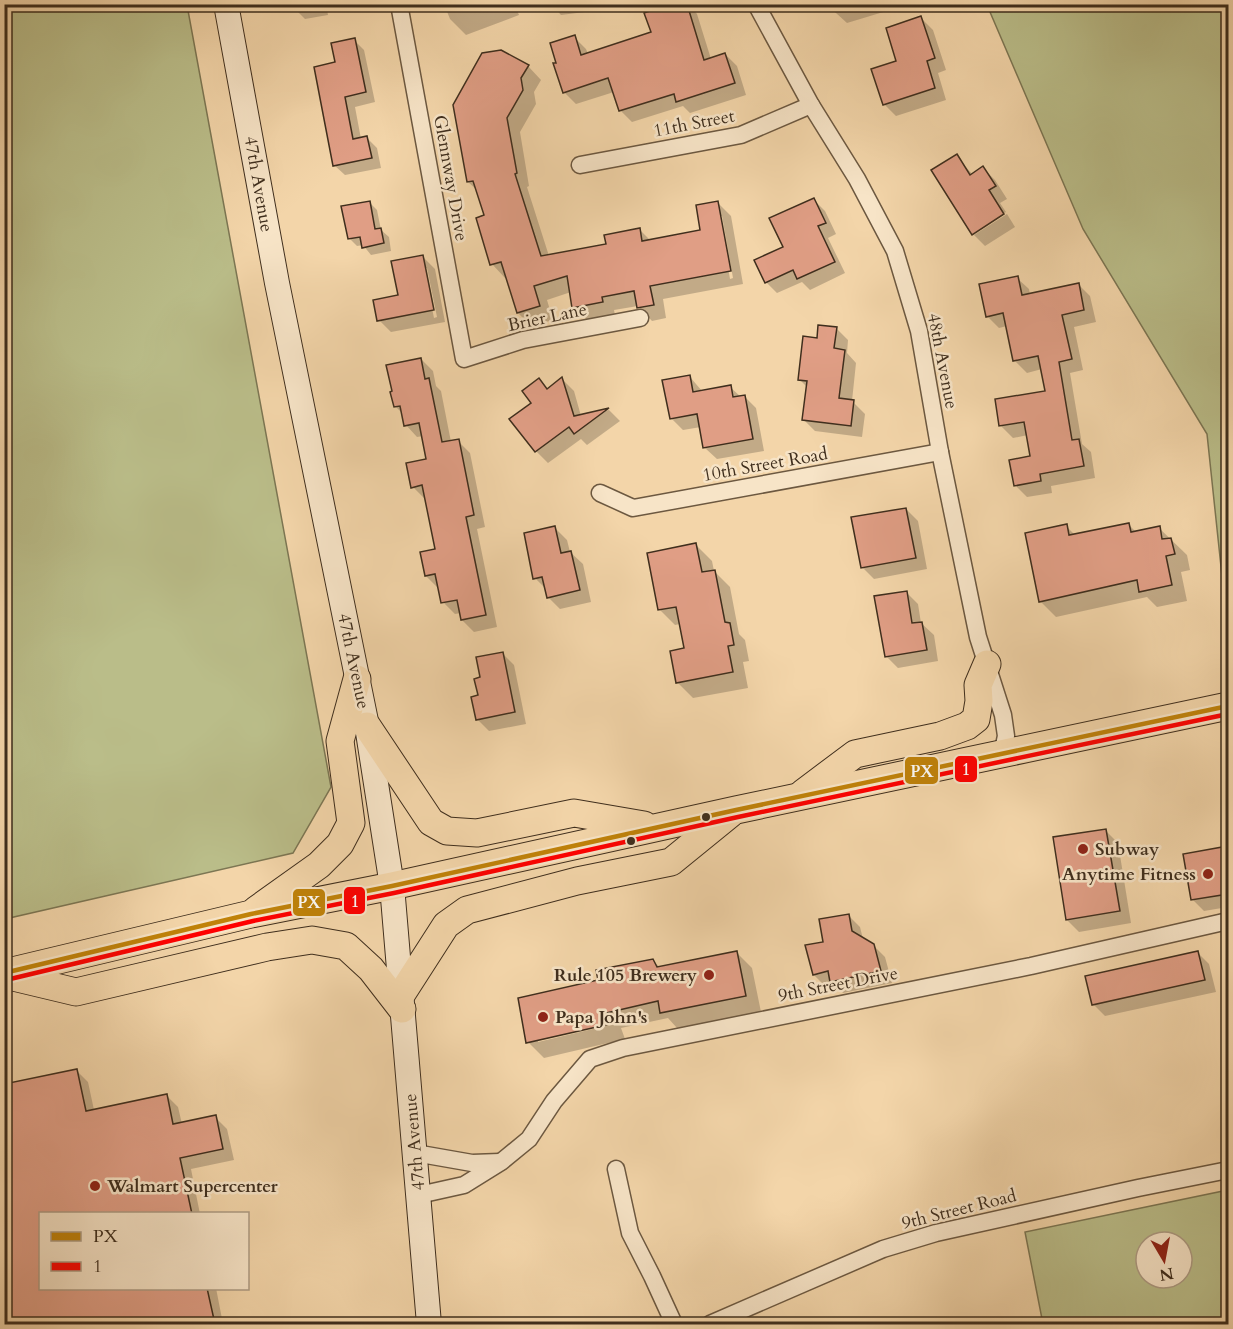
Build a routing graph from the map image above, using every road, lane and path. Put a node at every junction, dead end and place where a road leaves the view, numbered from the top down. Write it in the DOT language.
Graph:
graph roads {
  1 [pos="226,4"];
  2 [pos="399,4"];
  3 [pos="756,4"];
  4 [pos="811,105"];
  5 [pos="580,165"];
  6 [pos="640,318"];
  7 [pos="464,359"];
  8 [pos="940,453"];
  9 [pos="600,493"];
  10 [pos="987,664"];
  11 [pos="357,679"];
  12 [pos="1228,706"];
  13 [pos="367,726"];
  14 [pos="1002,755"];
  15 [pos="797,797"];
  16 [pos="736,810"];
  17 [pos="657,827"];
  18 [pos="392,886"];
  19 [pos="251,914"];
  20 [pos="1228,921"];
  21 [pos="4,974"];
  22 [pos="402,1002"];
  23 [pos="415,1153"];
  24 [pos="501,1162"];
  25 [pos="616,1169"];
  26 [pos="1228,1170"];
  27 [pos="419,1196"];
  28 [pos="429,1324"];
  29 [pos="674,1324"];
  30 [pos="710,1324"];
  1 -- 11 [label="main road, 47th Avenue"];
  2 -- 7 [label="street, Glennway Drive"];
  3 -- 4 [label="street, 48th Avenue"];
  4 -- 5 [label="street, 11th Street"];
  4 -- 8 [label="street, 48th Avenue"];
  6 -- 7 [label="street, Brier Lane"];
  8 -- 9 [label="street, 10th Street Road"];
  8 -- 10 [label="street, 48th Avenue"];
  10 -- 14 [label="street, 48th Avenue"];
  10 -- 15 [label="main road"];
  11 -- 13 [label="main road, 47th Avenue"];
  11 -- 19 [label="main road"];
  12 -- 14 [label="main road"];
  13 -- 17 [label="main road"];
  13 -- 18 [label="main road, 47th Avenue"];
  14 -- 15 [label="main road"];
  15 -- 16 [label="main road"];
  16 -- 17 [label="main road"];
  16 -- 22 [label="main road"];
  17 -- 18 [label="main road"];
  18 -- 19 [label="main road"];
  18 -- 22 [label="main road, 47th Avenue"];
  19 -- 21 [label="main road"];
  20 -- 24 [label="street, 9th Street Drive"];
  21 -- 22 [label="main road"];
  22 -- 23 [label="main road, 47th Avenue"];
  23 -- 24 [label="street"];
  23 -- 27 [label="main road, 47th Avenue"];
  24 -- 27 [label="street, 9th Street Drive"];
  25 -- 29 [label="street"];
  26 -- 30 [label="street, 9th Street Road"];
  27 -- 28 [label="main road, 47th Avenue"];
}
